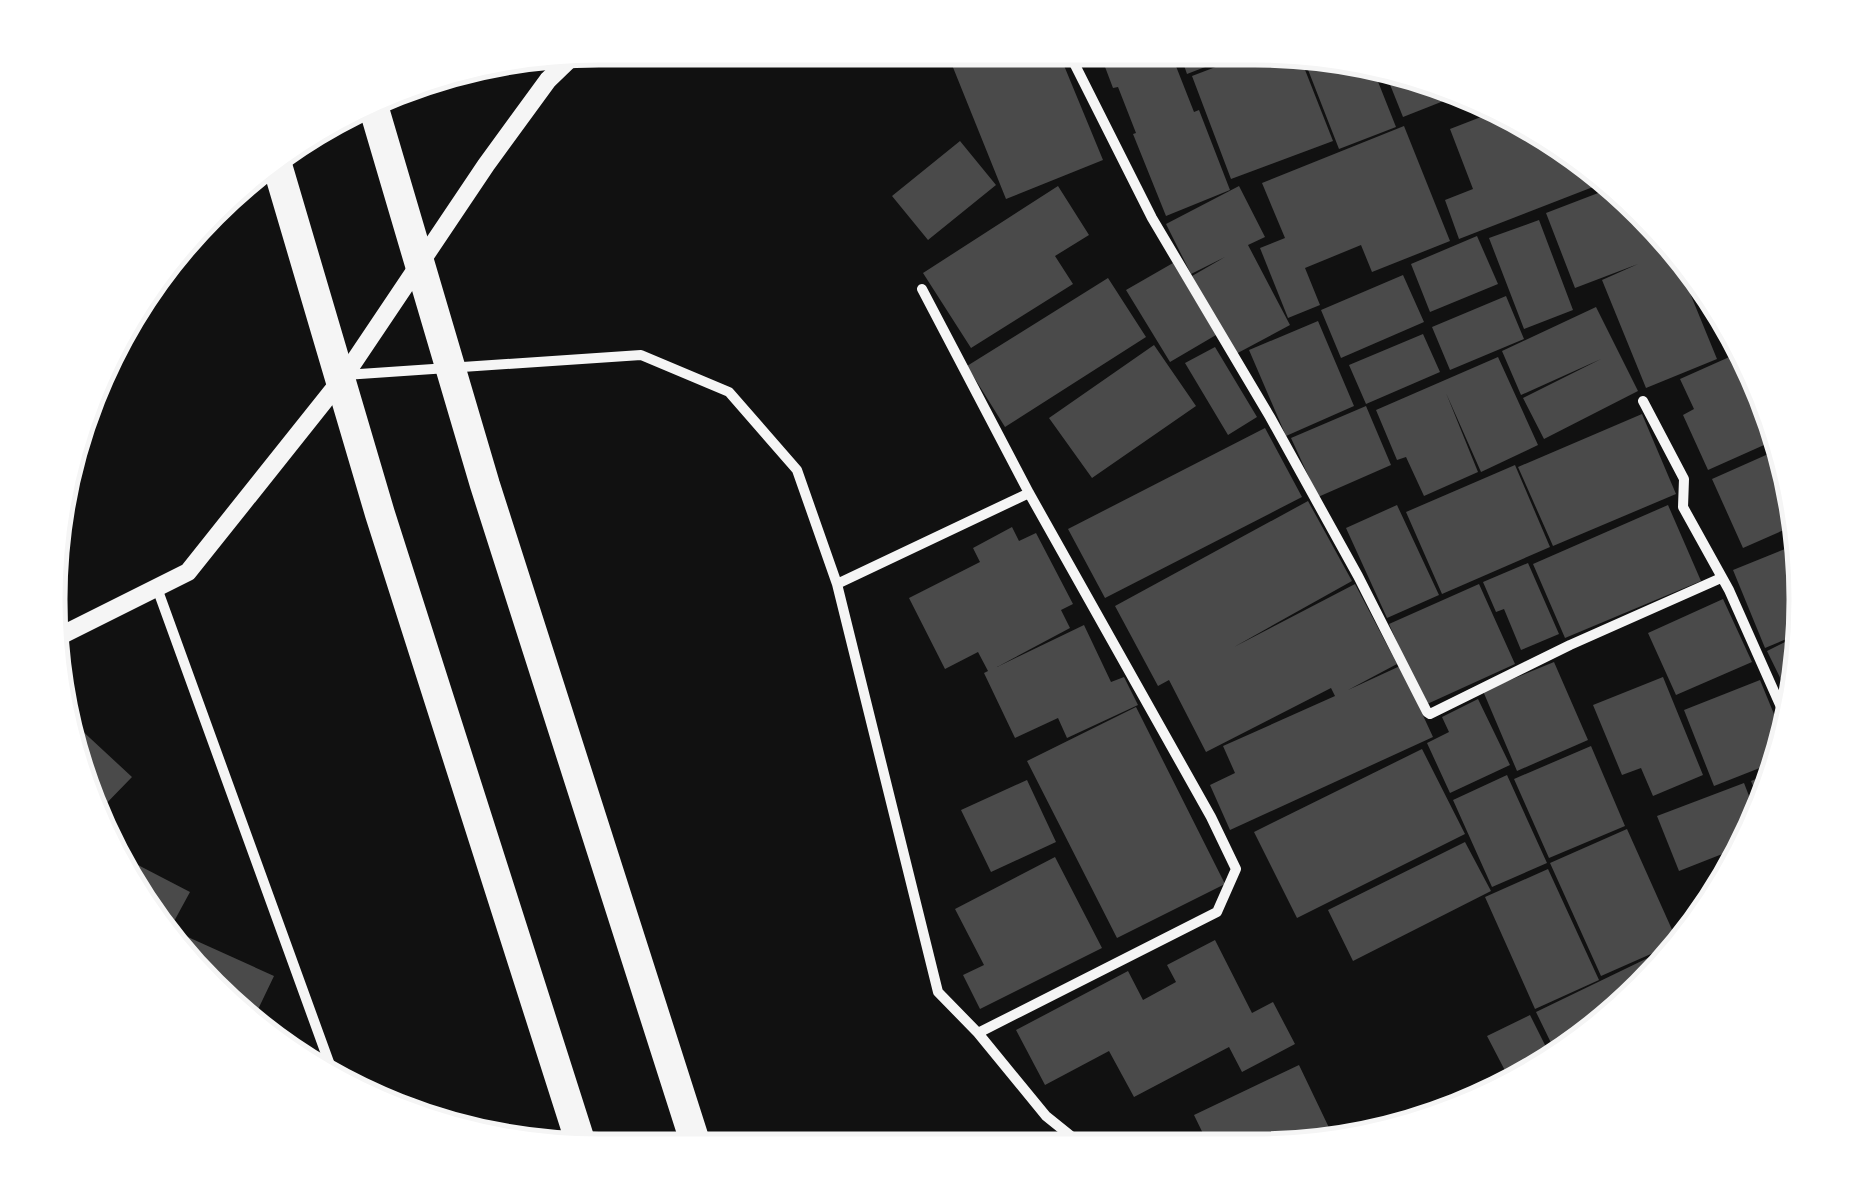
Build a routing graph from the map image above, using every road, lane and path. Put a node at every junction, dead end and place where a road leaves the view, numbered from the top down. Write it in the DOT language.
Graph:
graph roads {
  1 [pos="1076,65"];
  2 [pos="562,66"];
  3 [pos="376,114"];
  4 [pos="278,172"];
  5 [pos="922,289"];
  6 [pos="345,374"];
  7 [pos="1643,401"];
  8 [pos="1029,493"];
  9 [pos="1721,578"];
  10 [pos="838,584"];
  11 [pos="156,588"];
  12 [pos="66,633"];
  13 [pos="1779,703"];
  14 [pos="978,1032"];
  15 [pos="328,1060"];
  16 [pos="578,1133"];
  17 [pos="693,1134"];
  18 [pos="1068,1134"];
  1 -- 9 [label="street"];
  2 -- 6 [label="street"];
  3 -- 17 [label="highway"];
  4 -- 16 [label="highway"];
  5 -- 8 [label="street"];
  6 -- 10 [label="street"];
  6 -- 11 [label="street"];
  7 -- 9 [label="street"];
  8 -- 10 [label="street"];
  8 -- 14 [label="street"];
  9 -- 13 [label="street"];
  10 -- 14 [label="street"];
  11 -- 12 [label="street"];
  11 -- 15 [label="street"];
  14 -- 18 [label="street"];
}
